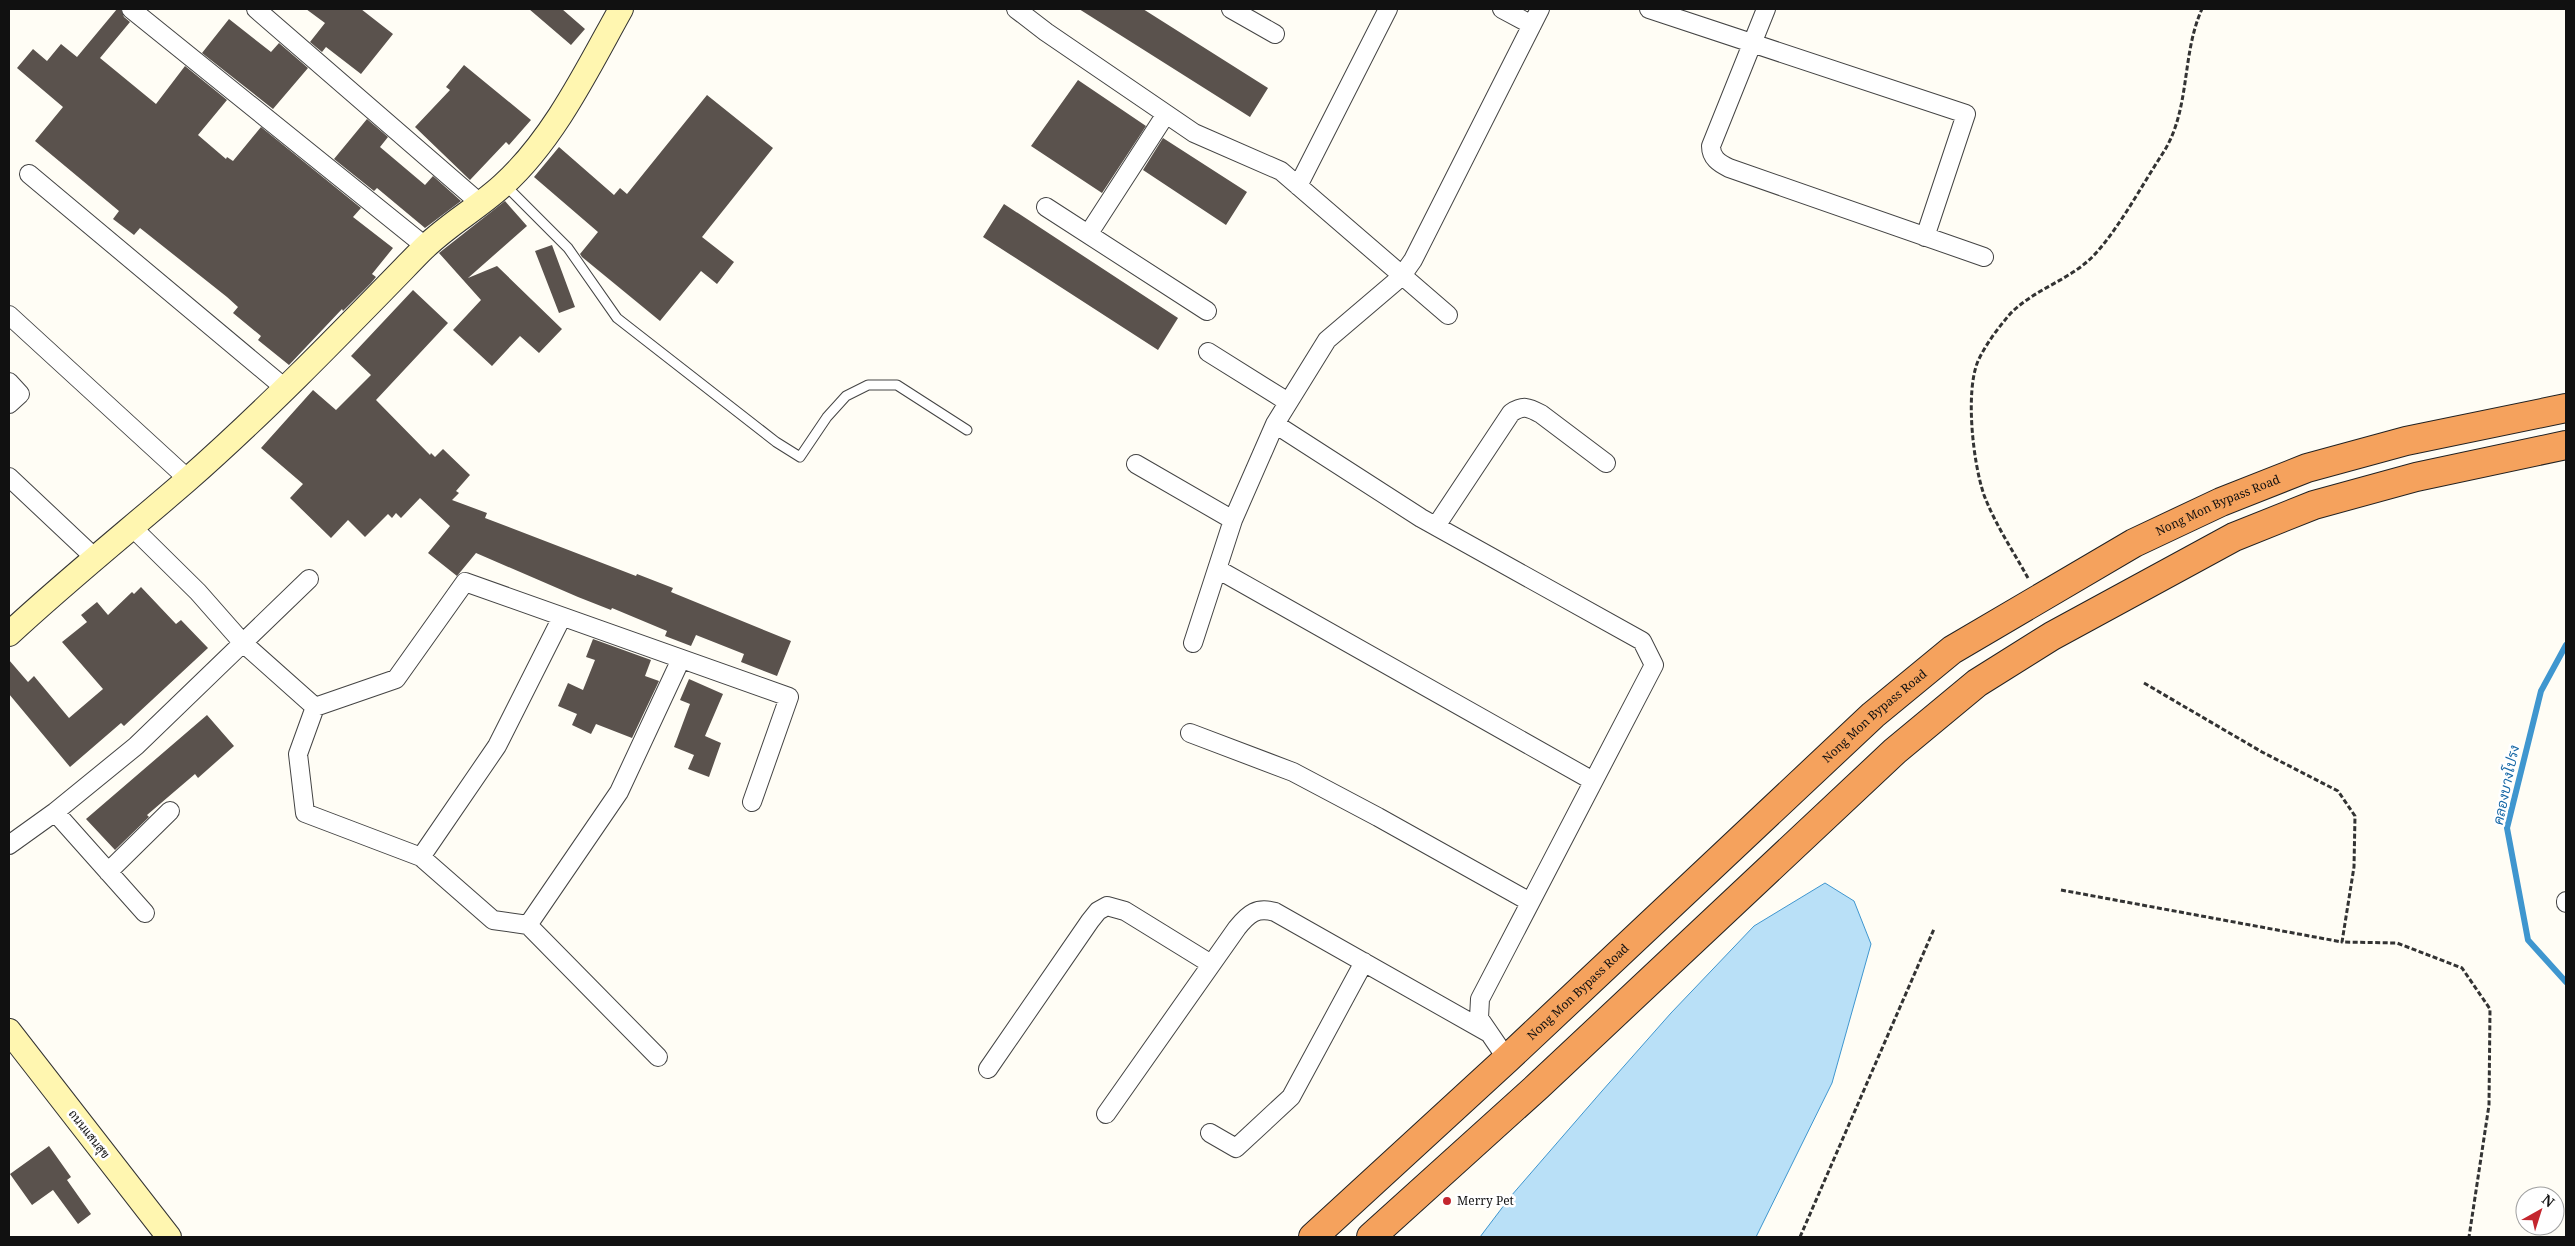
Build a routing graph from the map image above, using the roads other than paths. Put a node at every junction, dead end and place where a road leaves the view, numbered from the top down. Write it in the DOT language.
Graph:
graph roads {
  1 [pos="131,9"];
  2 [pos="256,9"];
  3 [pos="620,9"];
  4 [pos="1016,9"];
  5 [pos="1231,9"];
  6 [pos="1388,9"];
  7 [pos="1502,9"];
  8 [pos="1540,9"];
  9 [pos="1649,9"];
  10 [pos="1766,9"];
  11 [pos="1532,25"];
  12 [pos="1275,34"];
  13 [pos="1750,43"];
  14 [pos="1166,114"];
  15 [pos="29,174"];
  16 [pos="505,184"];
  17 [pos="1298,186"];
  18 [pos="481,204"];
  19 [pos="1046,207"];
  20 [pos="1089,233"];
  21 [pos="1925,237"];
  22 [pos="426,246"];
  23 [pos="1984,257"];
  24 [pos="1401,277"];
  25 [pos="1207,310"];
  26 [pos="9,315"];
  27 [pos="1448,315"];
  28 [pos="1208,352"];
  29 [pos="9,382"];
  30 [pos="286,389"];
  31 [pos="1288,402"];
  32 [pos="9,404"];
  33 [pos="2561,409"];
  34 [pos="1275,424"];
  35 [pos="967,430"];
  36 [pos="2565,445"];
  37 [pos="1606,463"];
  38 [pos="1136,464"];
  39 [pos="9,477"];
  40 [pos="188,479"];
  41 [pos="1233,520"];
  42 [pos="131,526"];
  43 [pos="1436,526"];
  44 [pos="95,558"];
  45 [pos="1219,570"];
  46 [pos="309,579"];
  47 [pos="562,617"];
  48 [pos="9,634"];
  49 [pos="242,642"];
  50 [pos="1193,643"];
  51 [pos="681,659"];
  52 [pos="315,707"];
  53 [pos="1190,733"];
  54 [pos="1593,781"];
  55 [pos="752,802"];
  56 [pos="170,811"];
  57 [pos="55,812"];
  58 [pos="9,845"];
  59 [pos="421,857"];
  60 [pos="108,872"];
  61 [pos="1530,902"];
  62 [pos="145,912"];
  63 [pos="528,925"];
  64 [pos="1364,962"];
  65 [pos="1211,964"];
  66 [pos="9,1031"];
  67 [pos="1490,1033"];
  68 [pos="658,1056"];
  69 [pos="1507,1059"];
  70 [pos="988,1069"];
  71 [pos="1106,1114"];
  72 [pos="1210,1133"];
  73 [pos="169,1237"];
  74 [pos="1313,1237"];
  75 [pos="1371,1237"];
  1 -- 22 [label="street"];
  2 -- 18 [label="street"];
  3 -- 16 [label="street"];
  4 -- 14 [label="street"];
  5 -- 12 [label="street"];
  6 -- 17 [label="street"];
  7 -- 11 [label="street"];
  8 -- 11 [label="street"];
  9 -- 13 [label="street"];
  10 -- 13 [label="street"];
  11 -- 24 [label="street"];
  13 -- 21 [label="street"];
  13 -- 21 [label="street"];
  14 -- 17 [label="street"];
  14 -- 20 [label="street"];
  15 -- 30 [label="street"];
  16 -- 18 [label="street"];
  16 -- 35 [label="lane"];
  17 -- 24 [label="street"];
  18 -- 22 [label="street"];
  19 -- 20 [label="street"];
  20 -- 25 [label="street"];
  21 -- 23 [label="street"];
  22 -- 30 [label="street"];
  24 -- 27 [label="street"];
  24 -- 31 [label="street"];
  26 -- 40 [label="street"];
  28 -- 31 [label="street"];
  29 -- 32 [label="street"];
  30 -- 40 [label="street"];
  31 -- 34 [label="street"];
  33 -- 69 [label="highway, Nong Mon Bypass Road"];
  34 -- 41 [label="street"];
  34 -- 43 [label="street"];
  36 -- 75 [label="highway"];
  37 -- 43 [label="street"];
  38 -- 41 [label="street"];
  39 -- 44 [label="street"];
  40 -- 42 [label="street"];
  41 -- 45 [label="street"];
  42 -- 44 [label="street"];
  42 -- 49 [label="street"];
  43 -- 54 [label="street"];
  44 -- 48 [label="street"];
  45 -- 50 [label="street"];
  45 -- 54 [label="street"];
  46 -- 49 [label="street"];
  47 -- 51 [label="street"];
  47 -- 52 [label="street"];
  47 -- 59 [label="street"];
  49 -- 52 [label="street"];
  49 -- 57 [label="street"];
  51 -- 55 [label="street"];
  51 -- 63 [label="street"];
  52 -- 59 [label="street"];
  53 -- 61 [label="street"];
  54 -- 61 [label="street"];
  56 -- 60 [label="street"];
  57 -- 58 [label="street"];
  57 -- 60 [label="street"];
  59 -- 63 [label="street"];
  60 -- 62 [label="street"];
  61 -- 67 [label="street"];
  63 -- 68 [label="street"];
  64 -- 65 [label="street"];
  64 -- 67 [label="street"];
  64 -- 72 [label="street"];
  65 -- 70 [label="street"];
  65 -- 71 [label="street"];
  66 -- 73 [label="street, ถนนแสนสุข"];
  67 -- 69 [label="street"];
  69 -- 74 [label="highway, Nong Mon Bypass Road"];
}
